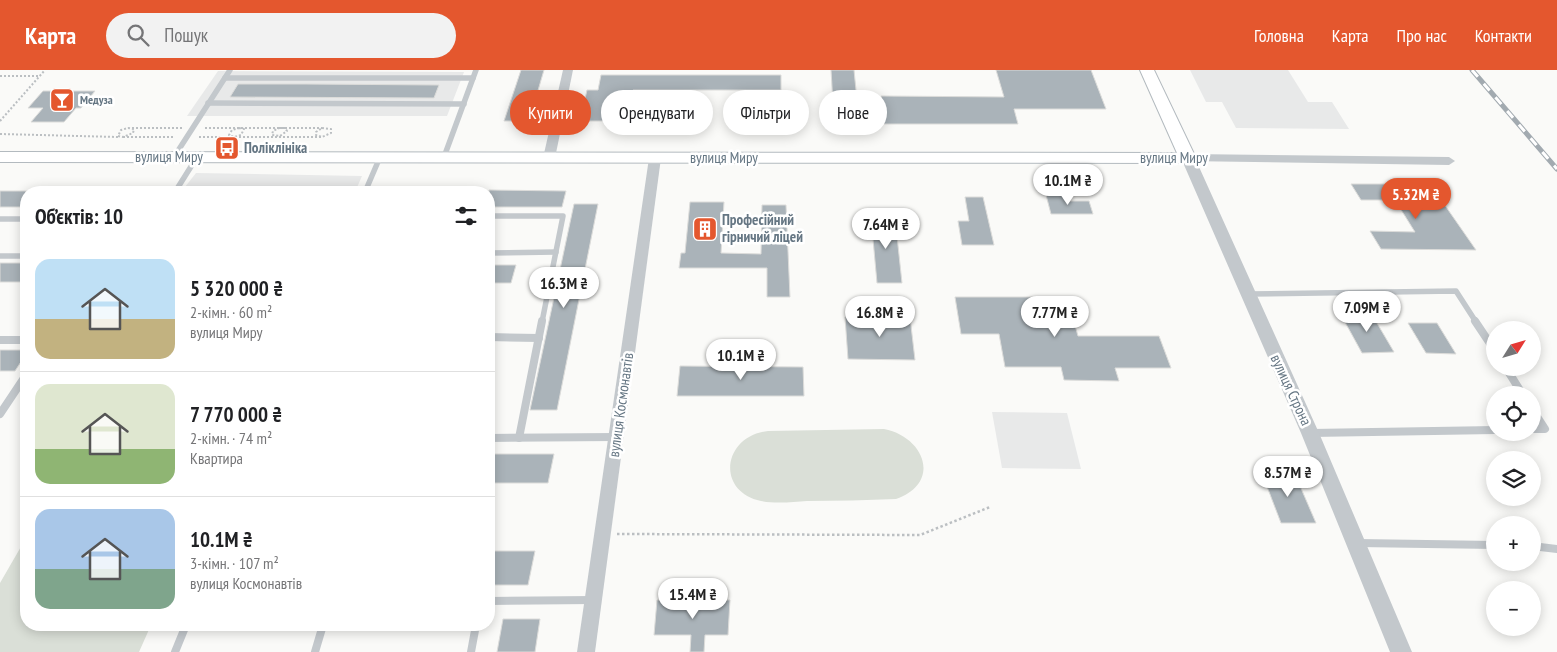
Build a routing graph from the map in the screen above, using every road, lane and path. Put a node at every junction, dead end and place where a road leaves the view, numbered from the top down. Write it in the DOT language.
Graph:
graph roads {
  1 [pos="45,70"];
  2 [pos="230,70"];
  3 [pos="476,70"];
  4 [pos="568,70"];
  5 [pos="1147,70"];
  6 [pos="0,76"];
  7 [pos="39,76"];
  8 [pos="225,78"];
  9 [pos="473,78"];
  10 [pos="208,103"];
  11 [pos="464,104"];
  12 [pos="0,121"];
  13 [pos="128,128"];
  14 [pos="192,128"];
  15 [pos="239,128"];
  16 [pos="282,128"];
  17 [pos="325,128"];
  18 [pos="0,134"];
  19 [pos="122,137"];
  20 [pos="186,137"];
  21 [pos="234,137"];
  22 [pos="277,137"];
  23 [pos="322,137"];
  24 [pos="0,156"];
  25 [pos="174,157"];
  26 [pos="197,157"];
  27 [pos="380,157"];
  28 [pos="444,157"];
  29 [pos="549,158"];
  30 [pos="655,158"];
  31 [pos="1188,158"];
  32 [pos="1449,161"];
  33 [pos="179,186"];
  34 [pos="368,186"];
  35 [pos="495,216"];
  36 [pos="0,219"];
  37 [pos="20,220"];
  38 [pos="495,252"];
  39 [pos="556,252"];
  40 [pos="0,256"];
  41 [pos="20,256"];
  42 [pos="1247,294"];
  43 [pos="495,337"];
  44 [pos="1486,337"];
  45 [pos="539,338"];
  46 [pos="0,340"];
  47 [pos="20,340"];
  48 [pos="20,384"];
  49 [pos="0,414"];
  50 [pos="1486,430"];
  51 [pos="1310,433"];
  52 [pos="616,437"];
  53 [pos="495,438"];
  54 [pos="518,438"];
  55 [pos="990,507"];
  56 [pos="603,534"];
  57 [pos="1356,543"];
  58 [pos="1486,545"];
  59 [pos="1541,547"];
  60 [pos="1557,549"];
  61 [pos="594,600"];
  62 [pos="495,601"];
  63 [pos="184,631"];
  64 [pos="321,631"];
  65 [pos="475,631"];
  66 [pos="175,652"];
  67 [pos="315,652"];
  68 [pos="470,652"];
  69 [pos="586,652"];
  70 [pos="1401,652"];
  1 -- 7 [label="path"];
  2 -- 8 [label="lane"];
  3 -- 9 [label="lane"];
  4 -- 29 [label="street"];
  5 -- 31 [label="main road"];
  6 -- 7 [label="path"];
  7 -- 12 [label="path"];
  8 -- 9 [label="lane"];
  8 -- 10 [label="lane"];
  9 -- 11 [label="lane"];
  10 -- 11 [label="lane"];
  10 -- 14 [label="lane"];
  11 -- 28 [label="lane"];
  13 -- 14 [label="path"];
  13 -- 19 [label="path"];
  13 -- 19 [label="path"];
  14 -- 15 [label="path"];
  14 -- 20 [label="lane"];
  15 -- 16 [label="path"];
  15 -- 21 [label="path"];
  15 -- 21 [label="path"];
  16 -- 17 [label="path"];
  16 -- 22 [label="path"];
  16 -- 22 [label="path"];
  17 -- 23 [label="path"];
  17 -- 23 [label="path"];
  18 -- 19 [label="path"];
  19 -- 20 [label="path"];
  20 -- 21 [label="path"];
  20 -- 25 [label="lane"];
  21 -- 22 [label="path"];
  22 -- 23 [label="path"];
  24 -- 25 [label="main road, вулиця Миру"];
  25 -- 26 [label="main road, вулиця Миру"];
  26 -- 27 [label="main road, вулиця Миру"];
  26 -- 33 [label="lane"];
  27 -- 28 [label="main road, вулиця Миру"];
  27 -- 34 [label="lane"];
  28 -- 29 [label="main road, вулиця Миру"];
  29 -- 30 [label="main road, вулиця Миру"];
  30 -- 31 [label="main road, вулиця Миру"];
  30 -- 52 [label="street, вулиця Космонавтів"];
  31 -- 32 [label="street, вулиця Миру"];
  31 -- 42 [label="street, вулиця Строна"];
  35 -- 39 [label="lane"];
  36 -- 37 [label="lane"];
  38 -- 39 [label="lane"];
  39 -- 45 [label="lane"];
  40 -- 41 [label="lane"];
  42 -- 44 [label="lane"];
  42 -- 51 [label="street, вулиця Строна"];
  43 -- 45 [label="lane"];
  45 -- 54 [label="lane"];
  46 -- 47 [label="lane"];
  48 -- 49 [label="lane"];
  50 -- 51 [label="lane"];
  51 -- 57 [label="street, вулиця Строна"];
  52 -- 54 [label="lane"];
  52 -- 56 [label="street, вулиця Космонавтів"];
  53 -- 54 [label="lane"];
  55 -- 56 [label="path"];
  56 -- 61 [label="street, вулиця Космонавтів"];
  57 -- 58 [label="lane"];
  57 -- 70 [label="street, вулиця Строна"];
  59 -- 60 [label="lane"];
  61 -- 62 [label="lane"];
  61 -- 69 [label="street, вулиця Космонавтів"];
  63 -- 66 [label="lane"];
  64 -- 67 [label="lane"];
  65 -- 68 [label="lane"];
}
